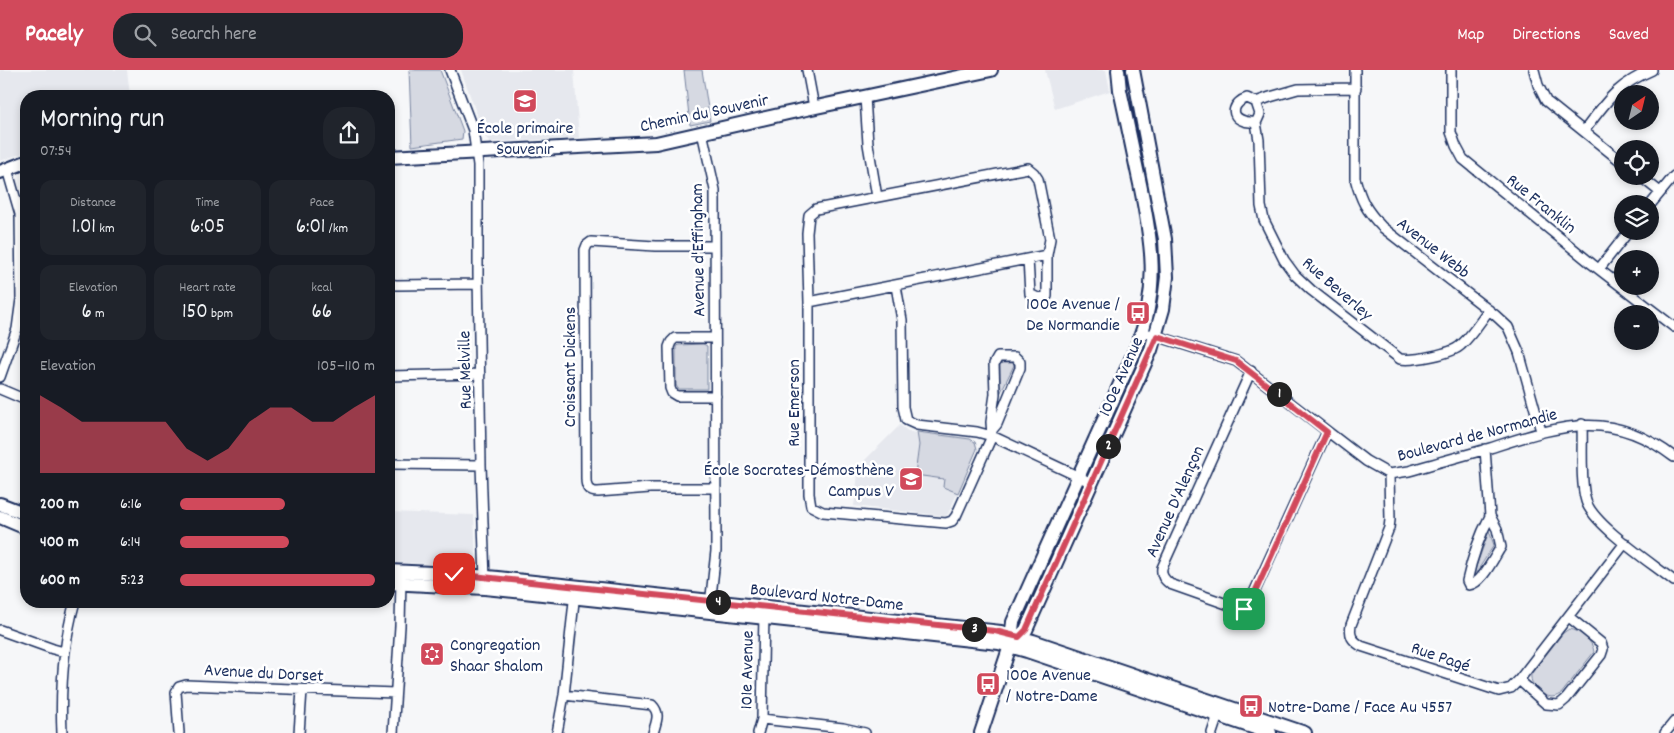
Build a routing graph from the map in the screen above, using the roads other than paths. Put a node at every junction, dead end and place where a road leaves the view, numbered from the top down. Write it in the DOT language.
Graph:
graph roads {
  1 [pos="450,70"];
  2 [pos="807,70"];
  3 [pos="991,70"];
  4 [pos="1118,70"];
  5 [pos="1133,70"];
  6 [pos="1355,70"];
  7 [pos="1451,70"];
  8 [pos="1534,70"];
  9 [pos="1652,70"];
  10 [pos="1356,88"];
  11 [pos="865,97"];
  12 [pos="1256,102"];
  13 [pos="814,107"];
  14 [pos="1256,122"];
  15 [pos="1584,131"];
  16 [pos="702,132"];
  17 [pos="477,152"];
  18 [pos="1614,155"];
  19 [pos="395,157"];
  20 [pos="20,164"];
  21 [pos="3,170"];
  22 [pos="1674,176"];
  23 [pos="1651,185"];
  24 [pos="1660,192"];
  25 [pos="1658,195"];
  26 [pos="877,197"];
  27 [pos="20,214"];
  28 [pos="1622,240"];
  29 [pos="714,246"];
  30 [pos="1047,255"];
  31 [pos="1028,259"];
  32 [pos="1599,269"];
  33 [pos="478,284"];
  34 [pos="395,285"];
  35 [pos="896,286"];
  36 [pos="809,302"];
  37 [pos="20,306"];
  38 [pos="1489,310"];
  39 [pos="1674,327"];
  40 [pos="1143,332"];
  41 [pos="1157,336"];
  42 [pos="715,338"];
  43 [pos="1251,371"];
  44 [pos="480,374"];
  45 [pos="395,376"];
  46 [pos="0,377"];
  47 [pos="0,390"];
  48 [pos="716,396"];
  49 [pos="20,398"];
  50 [pos="1582,424"];
  51 [pos="1541,431"];
  52 [pos="1327,432"];
  53 [pos="992,433"];
  54 [pos="1485,449"];
  55 [pos="1674,457"];
  56 [pos="395,464"];
  57 [pos="481,465"];
  58 [pos="1390,474"];
  59 [pos="1078,476"];
  60 [pos="1092,483"];
  61 [pos="716,488"];
  62 [pos="0,504"];
  63 [pos="20,512"];
  64 [pos="1490,516"];
  65 [pos="0,518"];
  66 [pos="20,526"];
  67 [pos="1626,543"];
  68 [pos="395,578"];
  69 [pos="1674,580"];
  70 [pos="485,583"];
  71 [pos="575,593"];
  72 [pos="710,607"];
  73 [pos="73,608"];
  74 [pos="764,613"];
  75 [pos="1569,617"];
  76 [pos="0,630"];
  77 [pos="1013,639"];
  78 [pos="64,652"];
  79 [pos="1519,680"];
  80 [pos="302,690"];
  81 [pos="395,693"];
  82 [pos="564,695"];
  83 [pos="1220,710"];
  84 [pos="762,719"];
  85 [pos="1674,722"];
  86 [pos="62,733"];
  87 [pos="179,733"];
  88 [pos="299,733"];
  89 [pos="393,733"];
  90 [pos="557,733"];
  91 [pos="653,733"];
  92 [pos="758,733"];
  93 [pos="865,733"];
  94 [pos="981,733"];
  95 [pos="1212,733"];
  96 [pos="1270,733"];
  97 [pos="1305,733"];
  98 [pos="1665,733"];
  1 -- 17 [label="street, Rue Melville"];
  2 -- 13 [label="street"];
  3 -- 11 [label="street, Chemin du Souvenir"];
  4 -- 40 [label="street, 100e Avenue"];
  5 -- 41 [label="street, 100e Avenue"];
  6 -- 10 [label="street, Avenue Webb"];
  7 -- 32 [label="street, Rue Franklin"];
  8 -- 15 [label="street"];
  9 -- 15 [label="street"];
  10 -- 12 [label="street"];
  10 -- 38 [label="street, Avenue Webb"];
  11 -- 13 [label="street, Chemin du Souvenir"];
  11 -- 26 [label="street"];
  12 -- 14 [label="street, Rue Beverley"];
  12 -- 14 [label="street"];
  13 -- 16 [label="street, Chemin du Souvenir"];
  14 -- 38 [label="street, Rue Beverley"];
  15 -- 18 [label="street"];
  16 -- 17 [label="street, Chemin du Souvenir"];
  16 -- 29 [label="street, Avenue d'Effingham"];
  17 -- 19 [label="street, Chemin du Souvenir"];
  17 -- 33 [label="street, Rue Melville"];
  20 -- 21 [label="street"];
  21 -- 27 [label="street"];
  22 -- 24 [label="street"];
  23 -- 24 [label="street"];
  24 -- 25 [label="street"];
  26 -- 30 [label="street, Rue Emerson"];
  26 -- 36 [label="street, Rue Emerson"];
  28 -- 32 [label="street"];
  29 -- 42 [label="street, Avenue d'Effingham"];
  29 -- 61 [label="street, Croissant Dickens"];
  30 -- 31 [label="street"];
  30 -- 31 [label="street, Rue Emerson"];
  31 -- 35 [label="street"];
  32 -- 39 [label="street, Rue Franklin"];
  33 -- 34 [label="street"];
  33 -- 44 [label="street, Rue Melville"];
  35 -- 36 [label="street"];
  35 -- 53 [label="street"];
  36 -- 53 [label="street, Rue Emerson"];
  37 -- 46 [label="street"];
  38 -- 51 [label="street, Avenue Webb"];
  40 -- 41 [label="street, Boulevard de Normandie"];
  40 -- 59 [label="street, 100e Avenue"];
  41 -- 43 [label="street, Boulevard de Normandie"];
  41 -- 60 [label="street, 100e Avenue"];
  42 -- 48 [label="street, Avenue d'Effingham"];
  42 -- 48 [label="street, Avenue d'Effingham"];
  43 -- 52 [label="street, Boulevard de Normandie"];
  43 -- 52 [label="street, Avenue D'Alençon"];
  44 -- 45 [label="street"];
  44 -- 57 [label="street, Rue Melville"];
  47 -- 49 [label="street"];
  48 -- 61 [label="street, Avenue d'Effingham"];
  50 -- 51 [label="street, Boulevard de Normandie"];
  50 -- 55 [label="street, Boulevard de Normandie"];
  50 -- 67 [label="street"];
  51 -- 54 [label="street, Boulevard de Normandie"];
  52 -- 58 [label="street, Boulevard de Normandie"];
  53 -- 53 [label="street"];
  53 -- 59 [label="street"];
  54 -- 58 [label="street, Boulevard de Normandie"];
  54 -- 64 [label="street"];
  56 -- 57 [label="street"];
  57 -- 70 [label="street, Rue Melville"];
  58 -- 79 [label="street, Rue Pagé"];
  59 -- 60 [label="street"];
  59 -- 77 [label="street, 100e Avenue"];
  60 -- 77 [label="street, 100e Avenue"];
  61 -- 72 [label="street, Avenue d'Effingham"];
  62 -- 63 [label="street"];
  64 -- 64 [label="street"];
  65 -- 66 [label="street"];
  67 -- 69 [label="street"];
  67 -- 75 [label="street, Rue Pagé"];
  68 -- 70 [label="street, Boulevard Notre-Dame"];
  68 -- 81 [label="street"];
  70 -- 71 [label="street, Boulevard Notre-Dame"];
  71 -- 72 [label="street, Boulevard Notre-Dame"];
  71 -- 82 [label="street"];
  72 -- 74 [label="street, Boulevard Notre-Dame"];
  73 -- 78 [label="street"];
  74 -- 77 [label="street, Boulevard Notre-Dame"];
  74 -- 84 [label="street, 101e Avenue"];
  75 -- 79 [label="street, Rue Pagé"];
  75 -- 79 [label="street"];
  76 -- 78 [label="street"];
  77 -- 83 [label="street, Boulevard Notre-Dame"];
  77 -- 94 [label="street, 100e Avenue"];
  78 -- 86 [label="street"];
  80 -- 81 [label="street, Avenue du Dorset"];
  80 -- 87 [label="street, Avenue du Dorset"];
  80 -- 88 [label="street"];
  81 -- 89 [label="street"];
  82 -- 90 [label="street"];
  82 -- 91 [label="street"];
  83 -- 95 [label="street"];
  83 -- 96 [label="street, Boulevard Notre-Dame"];
  83 -- 97 [label="street, Boulevard Notre-Dame"];
  84 -- 92 [label="street, 101e Avenue"];
  84 -- 93 [label="street"];
  85 -- 98 [label="street"];
}
